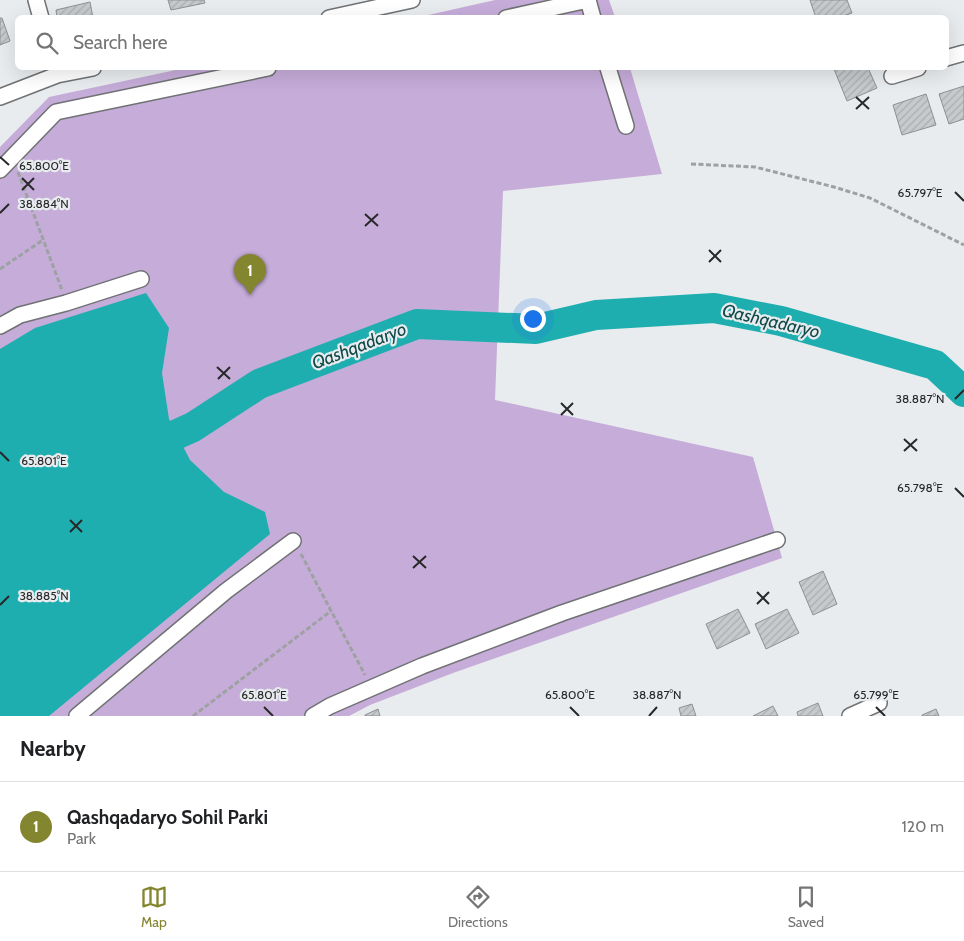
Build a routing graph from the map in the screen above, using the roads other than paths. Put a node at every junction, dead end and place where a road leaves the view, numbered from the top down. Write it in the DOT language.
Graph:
graph roads {
  1 [pos="36,0"];
  2 [pos="412,0"];
  3 [pos="40,15"];
  4 [pos="343,15"];
  5 [pos="520,15"];
  6 [pos="592,15"];
  7 [pos="964,53"];
  8 [pos="949,57"];
  9 [pos="258,70"];
  10 [pos="609,70"];
  11 [pos="912,70"];
  12 [pos="56,71"];
  13 [pos="892,76"];
  14 [pos="0,97"];
  15 [pos="626,126"];
  16 [pos="0,170"];
  17 [pos="141,279"];
  18 [pos="0,326"];
  19 [pos="293,540"];
  20 [pos="777,540"];
  21 [pos="879,703"];
  22 [pos="77,716"];
  23 [pos="313,716"];
  24 [pos="850,716"];
  1 -- 3 [label="street"];
  2 -- 4 [label="street"];
  5 -- 6 [label="street"];
  7 -- 8 [label="street"];
  9 -- 16 [label="street"];
  10 -- 15 [label="street"];
  11 -- 13 [label="street"];
  12 -- 14 [label="street"];
  17 -- 18 [label="street"];
  19 -- 22 [label="street"];
  20 -- 23 [label="street"];
  21 -- 24 [label="street"];
}
